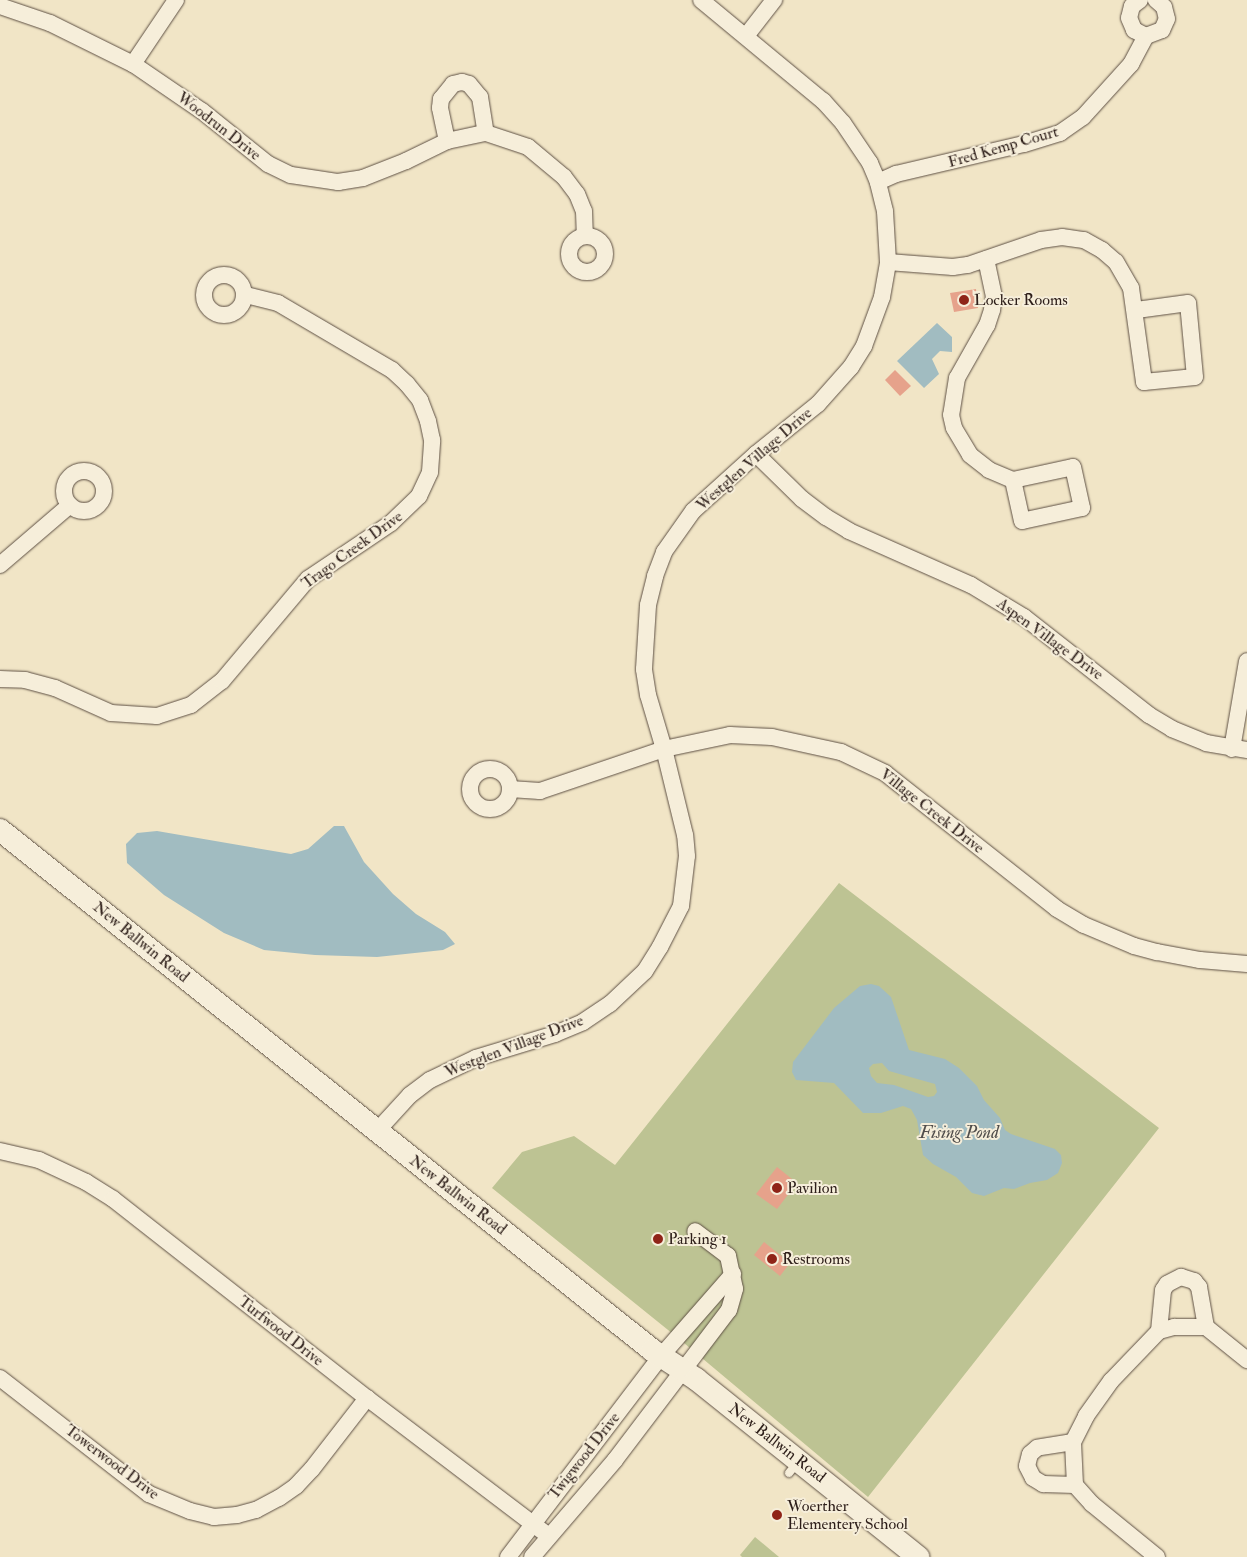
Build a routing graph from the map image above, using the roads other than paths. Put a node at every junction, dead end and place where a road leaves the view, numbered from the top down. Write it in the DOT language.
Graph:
graph roads {
  1 [pos="176,0"];
  2 [pos="701,0"];
  3 [pos="774,0"];
  4 [pos="1140,0"];
  5 [pos="1156,0"];
  6 [pos="0,6"];
  7 [pos="746,36"];
  8 [pos="1146,36"];
  9 [pos="133,64"];
  10 [pos="486,133"];
  11 [pos="447,141"];
  12 [pos="878,182"];
  13 [pos="585,235"];
  14 [pos="986,260"];
  15 [pos="888,262"];
  16 [pos="244,295"];
  17 [pos="1136,310"];
  18 [pos="756,454"];
  19 [pos="1013,480"];
  20 [pos="70,505"];
  21 [pos="0,565"];
  22 [pos="1247,662"];
  23 [pos="0,679"];
  24 [pos="664,749"];
  25 [pos="1239,750"];
  26 [pos="510,789"];
  27 [pos="0,830"];
  28 [pos="1247,964"];
  29 [pos="377,1131"];
  30 [pos="0,1151"];
  31 [pos="695,1231"];
  32 [pos="733,1274"];
  33 [pos="1206,1327"];
  34 [pos="1159,1331"];
  35 [pos="662,1355"];
  36 [pos="1247,1360"];
  37 [pos="683,1372"];
  38 [pos="0,1378"];
  39 [pos="367,1398"];
  40 [pos="1073,1442"];
  41 [pos="1075,1485"];
  42 [pos="533,1522"];
  43 [pos="549,1536"];
  44 [pos="508,1557"];
  45 [pos="532,1557"];
  46 [pos="918,1557"];
  47 [pos="1157,1557"];
  1 -- 9 [label="street"];
  2 -- 7 [label="street, Westglen Village Drive"];
  3 -- 7 [label="street"];
  4 -- 8 [label="street"];
  5 -- 8 [label="street, Fred Kemp Court"];
  6 -- 9 [label="street, Woodrun Drive"];
  7 -- 12 [label="street, Westglen Village Drive"];
  8 -- 12 [label="street, Fred Kemp Court"];
  9 -- 11 [label="street, Woodrun Drive"];
  10 -- 11 [label="street, Woodrun Drive"];
  10 -- 11 [label="street"];
  10 -- 13 [label="street"];
  12 -- 15 [label="street, Westglen Village Drive"];
  14 -- 15 [label="street"];
  14 -- 17 [label="street"];
  14 -- 19 [label="street"];
  15 -- 18 [label="street, Westglen Village Drive"];
  16 -- 23 [label="street, Trago Creek Drive"];
  17 -- 17 [label="street"];
  18 -- 24 [label="street, Westglen Village Drive"];
  18 -- 25 [label="street, Aspen Village Drive"];
  19 -- 19 [label="street"];
  20 -- 21 [label="street"];
  22 -- 25 [label="street"];
  24 -- 26 [label="street, Village Creek Drive"];
  24 -- 28 [label="street, Village Creek Drive"];
  24 -- 29 [label="street, Westglen Village Drive"];
  27 -- 29 [label="main road, New Ballwin Road"];
  29 -- 35 [label="main road, New Ballwin Road"];
  30 -- 39 [label="street, Turfwood Drive"];
  31 -- 32 [label="street"];
  32 -- 35 [label="street, Twigwood Drive"];
  32 -- 37 [label="street, Twigwood Drive"];
  33 -- 34 [label="street"];
  33 -- 34 [label="street"];
  33 -- 36 [label="street"];
  34 -- 40 [label="street"];
  35 -- 37 [label="main road, New Ballwin Road"];
  35 -- 42 [label="street, Twigwood Drive"];
  37 -- 43 [label="street, Twigwood Drive"];
  37 -- 46 [label="main road, New Ballwin Road"];
  38 -- 39 [label="street, Towerwood Drive"];
  39 -- 42 [label="street, Turfwood Drive"];
  40 -- 41 [label="street"];
  40 -- 41 [label="street"];
  41 -- 47 [label="street"];
  42 -- 43 [label="street, Turfwood Drive"];
  42 -- 44 [label="street, Twigwood Drive"];
  43 -- 45 [label="street, Twigwood Drive"];
}
